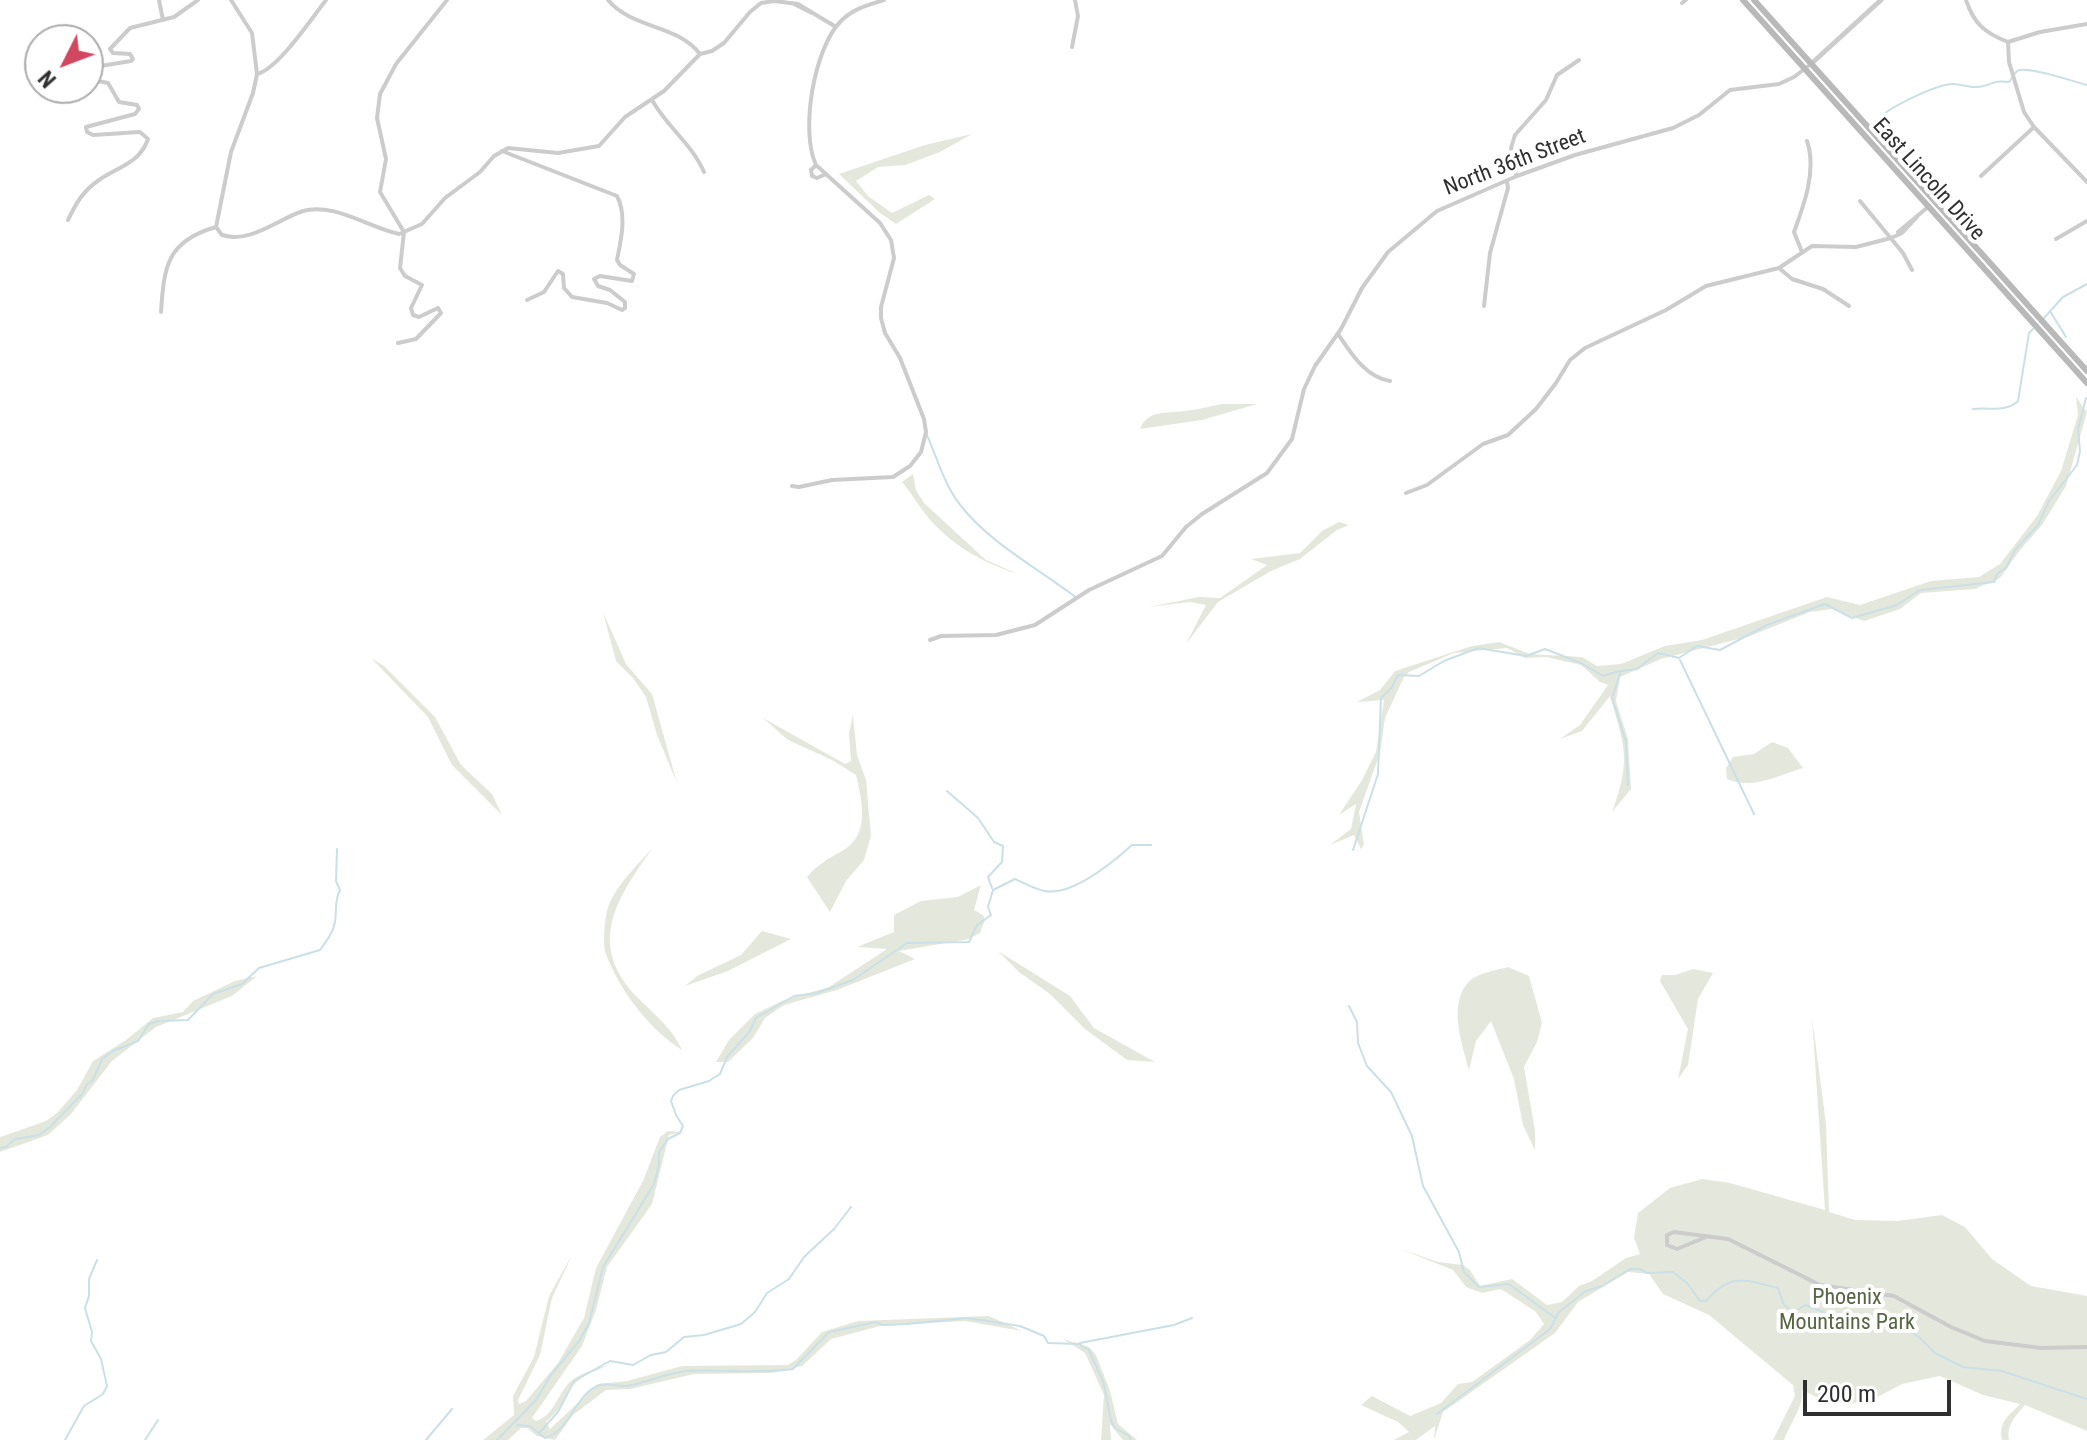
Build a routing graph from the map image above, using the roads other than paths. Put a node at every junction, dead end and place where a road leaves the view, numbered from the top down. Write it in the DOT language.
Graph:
graph roads {
  1 [pos="159,0"];
  2 [pos="198,0"];
  3 [pos="231,0"];
  4 [pos="326,0"];
  5 [pos="447,0"];
  6 [pos="608,0"];
  7 [pos="884,0"];
  8 [pos="1075,0"];
  9 [pos="1743,0"];
  10 [pos="1754,0"];
  11 [pos="1881,0"];
  12 [pos="1966,0"];
  13 [pos="790,1"];
  14 [pos="163,20"];
  15 [pos="2087,24"];
  16 [pos="836,27"];
  17 [pos="2008,42"];
  18 [pos="1072,47"];
  19 [pos="700,54"];
  20 [pos="1579,60"];
  21 [pos="104,65"];
  22 [pos="1808,66"];
  23 [pos="257,74"];
  24 [pos="104,82"];
  25 [pos="651,100"];
  26 [pos="2034,127"];
  27 [pos="1807,141"];
  28 [pos="502,151"];
  29 [pos="816,165"];
  30 [pos="704,172"];
  31 [pos="826,174"];
  32 [pos="1517,176"];
  33 [pos="1981,176"];
  34 [pos="1507,182"];
  35 [pos="2087,182"];
  36 [pos="1860,201"];
  37 [pos="1932,204"];
  38 [pos="68,220"];
  39 [pos="2087,221"];
  40 [pos="216,227"];
  41 [pos="404,232"];
  42 [pos="1891,238"];
  43 [pos="2056,239"];
  44 [pos="1802,252"];
  45 [pos="1779,268"];
  46 [pos="1912,270"];
  47 [pos="527,300"];
  48 [pos="1484,306"];
  49 [pos="1849,306"];
  50 [pos="161,312"];
  51 [pos="2046,331"];
  52 [pos="1338,334"];
  53 [pos="398,343"];
  54 [pos="2087,371"];
  55 [pos="1390,381"];
  56 [pos="2087,383"];
  57 [pos="792,486"];
  58 [pos="1406,493"];
  59 [pos="930,640"];
  60 [pos="1706,1237"];
  61 [pos="2087,1347"];
  1 -- 14 [label="street"];
  2 -- 14 [label="street"];
  3 -- 23 [label="street"];
  4 -- 23 [label="street"];
  5 -- 41 [label="street"];
  6 -- 19 [label="street"];
  7 -- 16 [label="street"];
  8 -- 18 [label="street"];
  9 -- 22 [label="main road, East Lincoln Drive"];
  10 -- 22 [label="main road, East Lincoln Drive"];
  11 -- 22 [label="street"];
  12 -- 17 [label="street"];
  13 -- 16 [label="street"];
  13 -- 19 [label="street"];
  14 -- 21 [label="street"];
  15 -- 17 [label="street"];
  16 -- 29 [label="street"];
  17 -- 26 [label="street"];
  19 -- 25 [label="street"];
  20 -- 32 [label="street"];
  22 -- 32 [label="street, North 36th Street"];
  22 -- 37 [label="main road, East Lincoln Drive"];
  23 -- 40 [label="street"];
  24 -- 38 [label="street"];
  25 -- 28 [label="street"];
  25 -- 30 [label="street"];
  26 -- 33 [label="street"];
  26 -- 35 [label="street"];
  27 -- 44 [label="street"];
  28 -- 41 [label="street"];
  28 -- 47 [label="street"];
  29 -- 31 [label="street"];
  29 -- 31 [label="street"];
  31 -- 57 [label="street"];
  32 -- 34 [label="street, North 36th Street"];
  34 -- 48 [label="street"];
  34 -- 52 [label="street, North 36th Street"];
  36 -- 42 [label="street"];
  37 -- 42 [label="street"];
  37 -- 51 [label="main road, East Lincoln Drive"];
  39 -- 43 [label="street"];
  40 -- 41 [label="street"];
  40 -- 50 [label="street"];
  41 -- 53 [label="street"];
  42 -- 44 [label="street"];
  42 -- 46 [label="street"];
  44 -- 45 [label="street"];
  45 -- 49 [label="street"];
  45 -- 58 [label="street"];
  51 -- 54 [label="main road, East Lincoln Drive"];
  51 -- 56 [label="main road, East Lincoln Drive"];
  52 -- 55 [label="street"];
  52 -- 59 [label="street, North 36th Street"];
  60 -- 60 [label="street"];
  60 -- 61 [label="street"];
}
